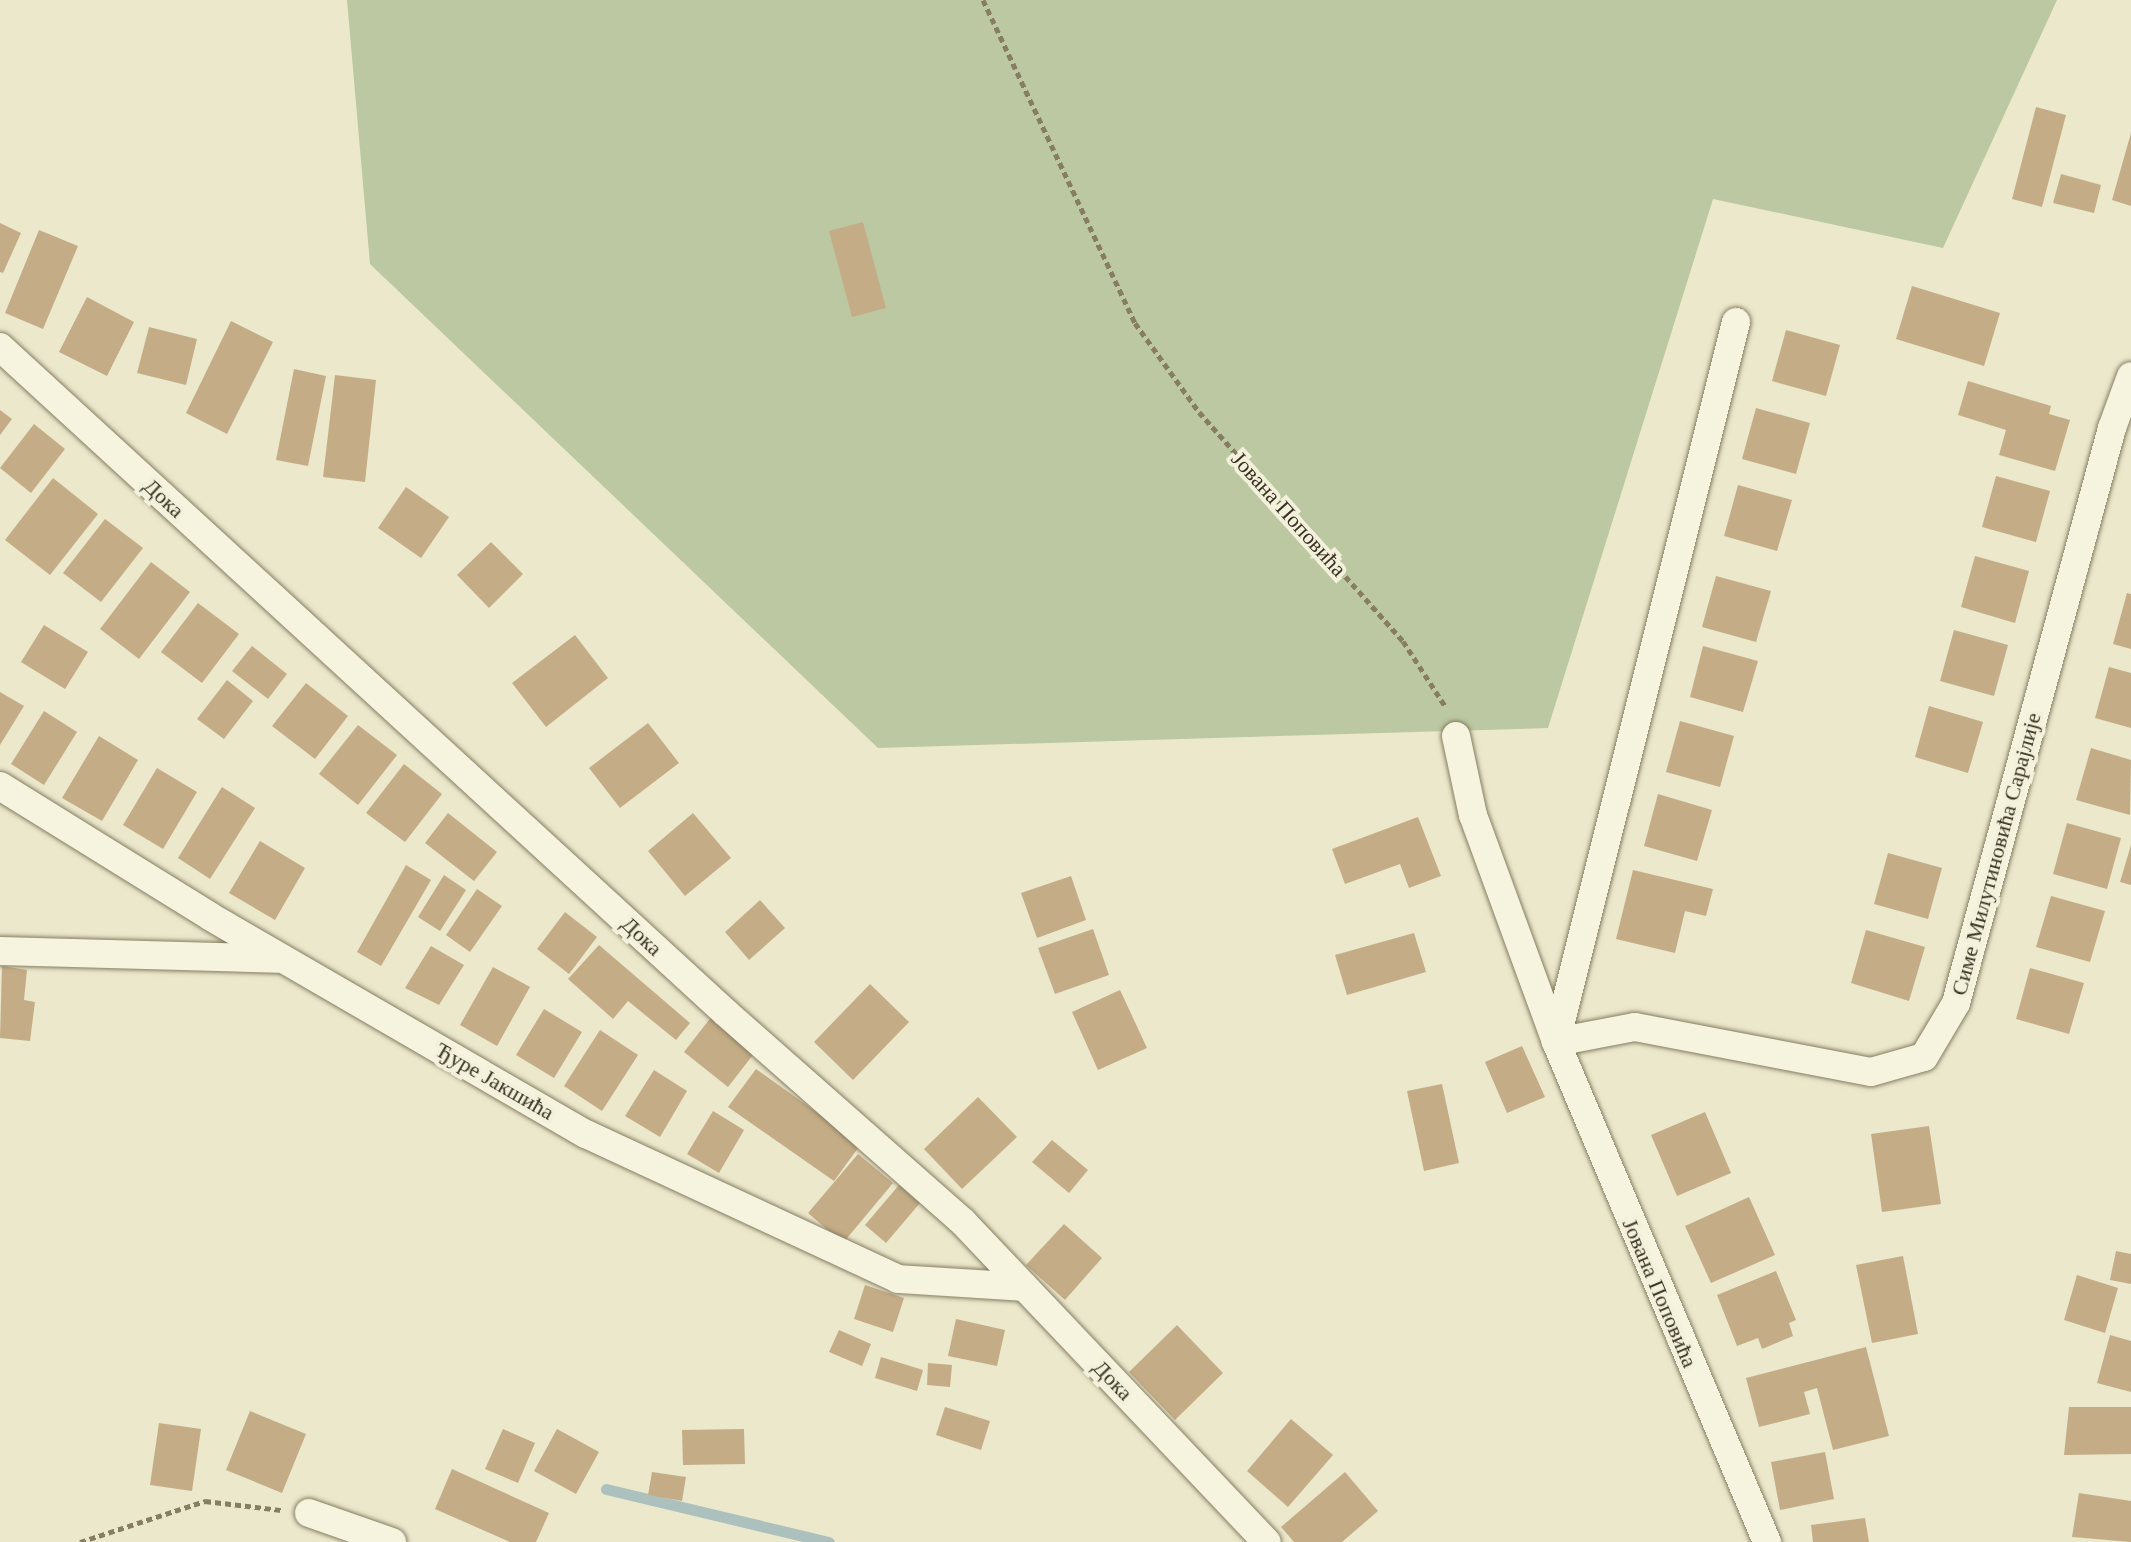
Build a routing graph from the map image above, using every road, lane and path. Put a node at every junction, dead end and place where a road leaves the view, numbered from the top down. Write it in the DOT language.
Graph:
graph roads {
  1 [pos="983,0"];
  2 [pos="1736,322"];
  3 [pos="0,347"];
  4 [pos="2131,376"];
  5 [pos="1456,736"];
  6 [pos="0,786"];
  7 [pos="0,951"];
  8 [pos="283,959"];
  9 [pos="1556,1042"];
  10 [pos="1024,1287"];
  11 [pos="309,1513"];
  12 [pos="80,1542"];
  13 [pos="392,1542"];
  14 [pos="1267,1542"];
  15 [pos="1767,1542"];
  1 -- 5 [label="path, Јована Поповића"];
  2 -- 9 [label="street"];
  3 -- 10 [label="street, Дока"];
  4 -- 9 [label="street, Симе Милутиновића Сарајлије"];
  5 -- 9 [label="street, Јована Поповића"];
  6 -- 8 [label="street, Ђуре Јакшића"];
  7 -- 8 [label="street"];
  8 -- 10 [label="street, Ђуре Јакшића"];
  9 -- 15 [label="street, Јована Поповића"];
  10 -- 14 [label="street, Дока"];
  11 -- 12 [label="path"];
  11 -- 13 [label="street"];
}
